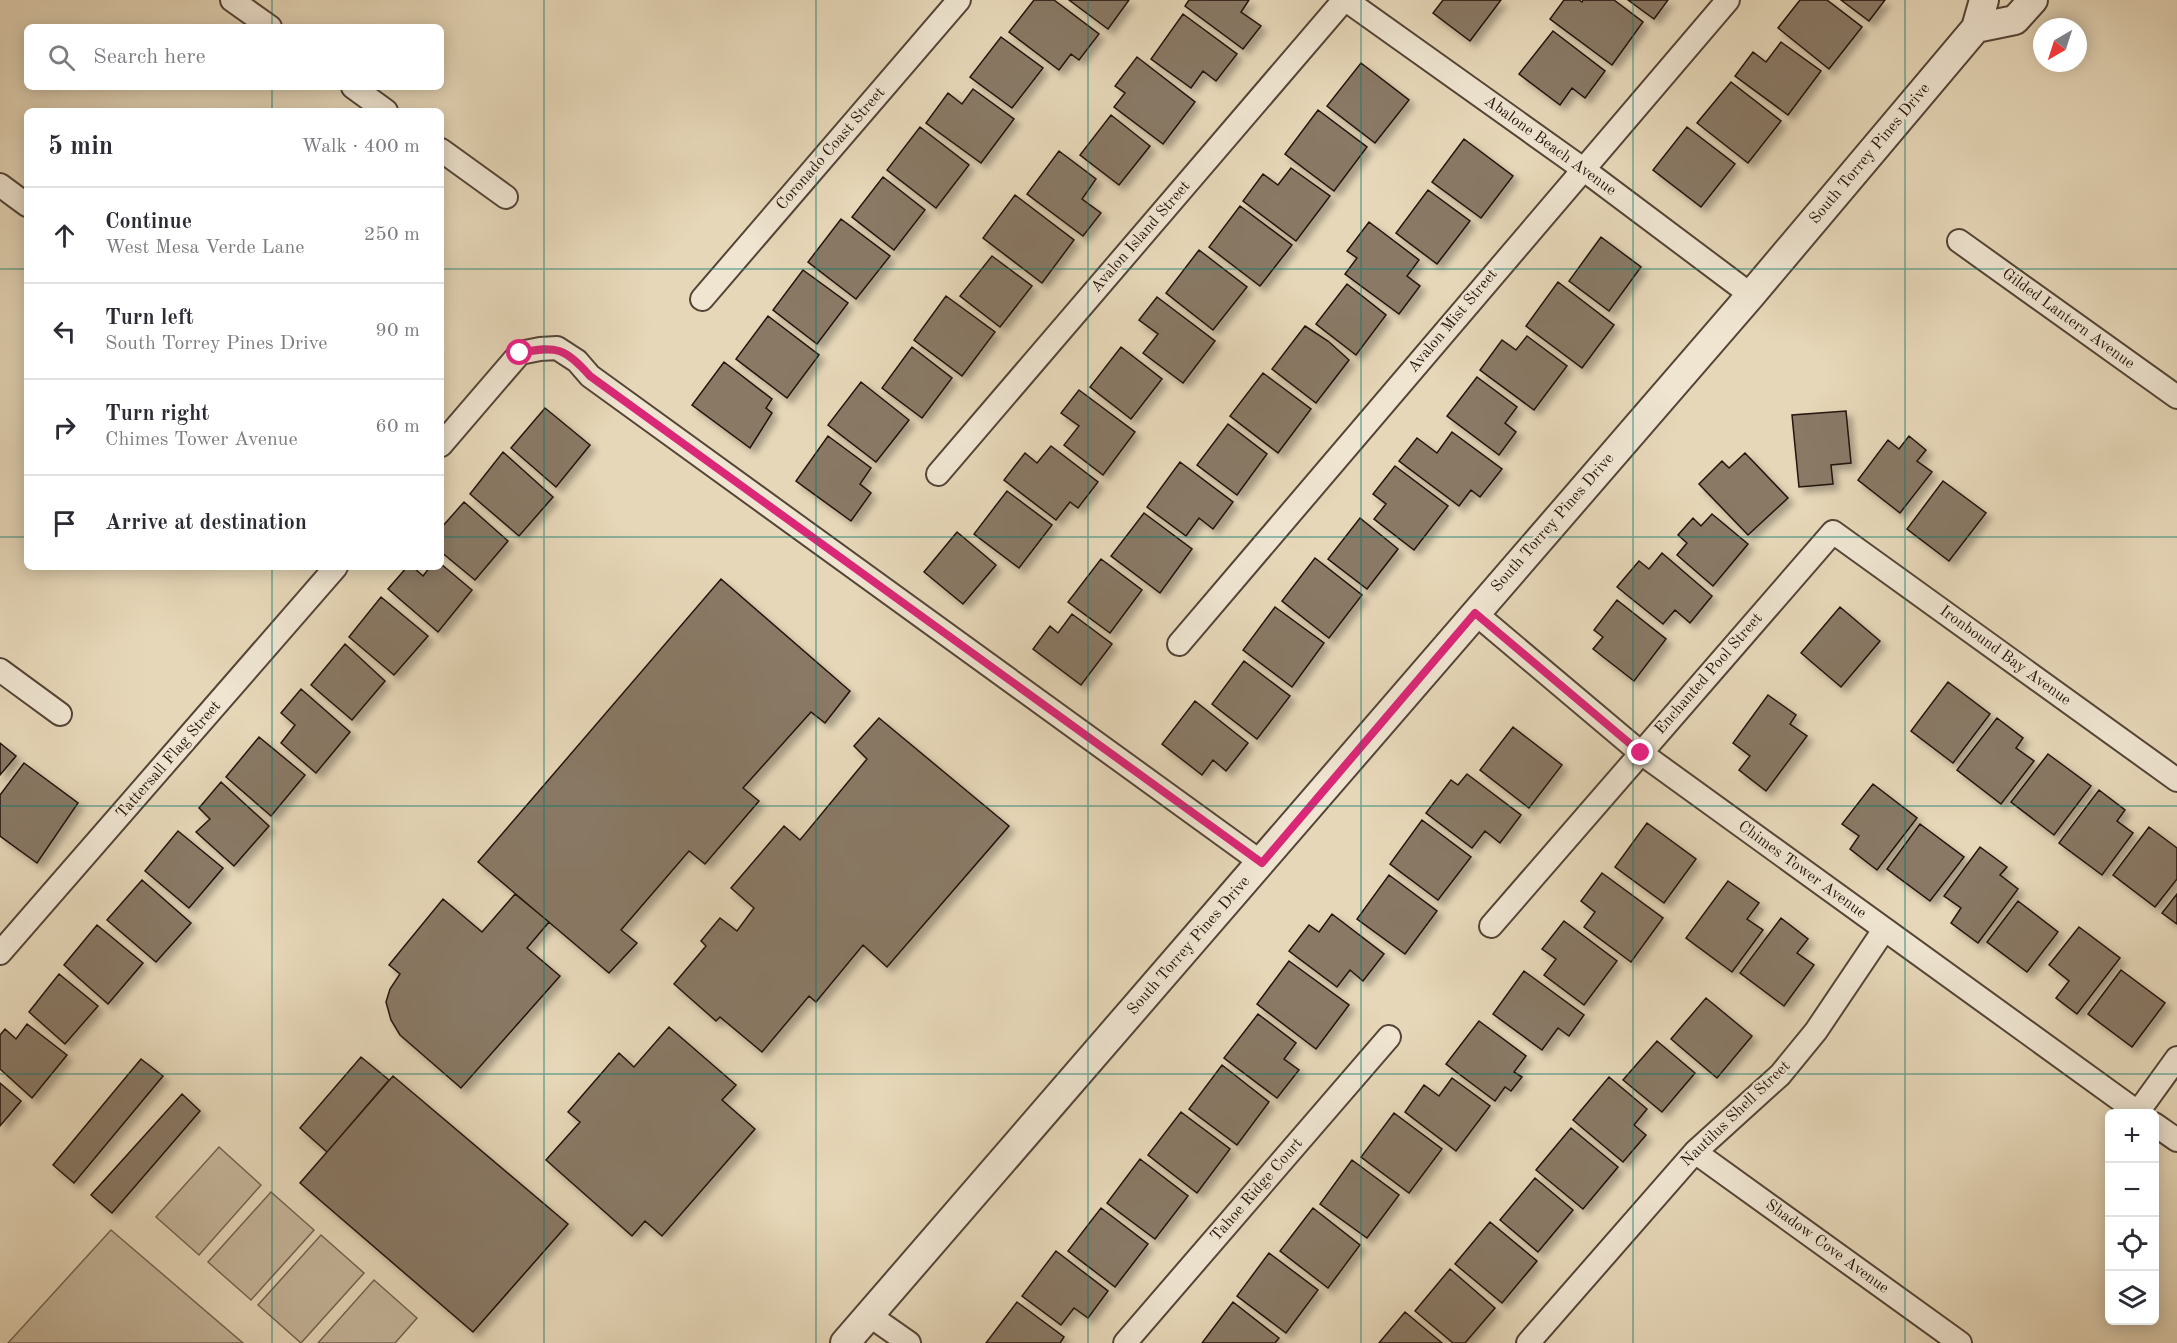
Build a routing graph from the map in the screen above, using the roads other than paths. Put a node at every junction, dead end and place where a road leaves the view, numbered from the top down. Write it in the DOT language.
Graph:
graph roads {
  1 [pos="232,0"];
  2 [pos="959,0"];
  3 [pos="1345,0"];
  4 [pos="1728,0"];
  5 [pos="1983,0"];
  6 [pos="2033,0"];
  7 [pos="266,24"];
  8 [pos="1976,28"];
  9 [pos="357,90"];
  10 [pos="382,108"];
  11 [pos="444,152"];
  12 [pos="1583,169"];
  13 [pos="0,185"];
  14 [pos="506,197"];
  15 [pos="24,203"];
  16 [pos="1959,241"];
  17 [pos="1751,295"];
  18 [pos="702,299"];
  19 [pos="2177,397"];
  20 [pos="444,442"];
  21 [pos="938,474"];
  22 [pos="1833,532"];
  23 [pos="333,570"];
  24 [pos="1475,613"];
  25 [pos="1179,644"];
  26 [pos="0,670"];
  27 [pos="60,714"];
  28 [pos="1641,753"];
  29 [pos="2177,780"];
  30 [pos="1262,863"];
  31 [pos="1491,926"];
  32 [pos="1884,930"];
  33 [pos="0,952"];
  34 [pos="1389,1036"];
  35 [pos="2177,1058"];
  36 [pos="2134,1109"];
  37 [pos="2148,1109"];
  38 [pos="2159,1127"];
  39 [pos="2177,1140"];
  40 [pos="1695,1152"];
  41 [pos="869,1316"];
  42 [pos="845,1343"];
  43 [pos="909,1343"];
  44 [pos="1125,1343"];
  45 [pos="1528,1343"];
  46 [pos="1960,1343"];
  1 -- 7 [label="street"];
  2 -- 18 [label="street, Coronado Coast Street"];
  3 -- 12 [label="street, Abalone Beach Avenue"];
  3 -- 21 [label="street, Avalon Island Street"];
  4 -- 12 [label="street, Avalon Mist Street"];
  5 -- 8 [label="street, South Torrey Pines Drive"];
  6 -- 8 [label="street"];
  8 -- 17 [label="street, South Torrey Pines Drive"];
  9 -- 10 [label="street"];
  11 -- 14 [label="street"];
  12 -- 17 [label="street, Abalone Beach Avenue"];
  12 -- 25 [label="street, Avalon Mist Street"];
  13 -- 15 [label="street"];
  16 -- 19 [label="street, Gilded Lantern Avenue"];
  17 -- 24 [label="street, South Torrey Pines Drive"];
  20 -- 30 [label="street"];
  22 -- 28 [label="street, Enchanted Pool Street"];
  22 -- 29 [label="street, Ironbound Bay Avenue"];
  23 -- 33 [label="street, Tattersall Flag Street"];
  24 -- 28 [label="street, Chimes Tower Avenue"];
  24 -- 30 [label="street, South Torrey Pines Drive"];
  26 -- 27 [label="street"];
  28 -- 31 [label="street, Enchanted Pool Street"];
  28 -- 32 [label="street, Chimes Tower Avenue"];
  30 -- 41 [label="street, South Torrey Pines Drive"];
  32 -- 36 [label="street, Chimes Tower Avenue"];
  32 -- 40 [label="street, Nautilus Shell Street"];
  34 -- 44 [label="street, Tahoe Ridge Court"];
  35 -- 37 [label="street"];
  38 -- 39 [label="street, Chimes Tower Avenue"];
  40 -- 45 [label="street, Nautilus Shell Street"];
  40 -- 46 [label="street, Shadow Cove Avenue"];
  41 -- 42 [label="street, South Torrey Pines Drive"];
  41 -- 43 [label="street"];
}
